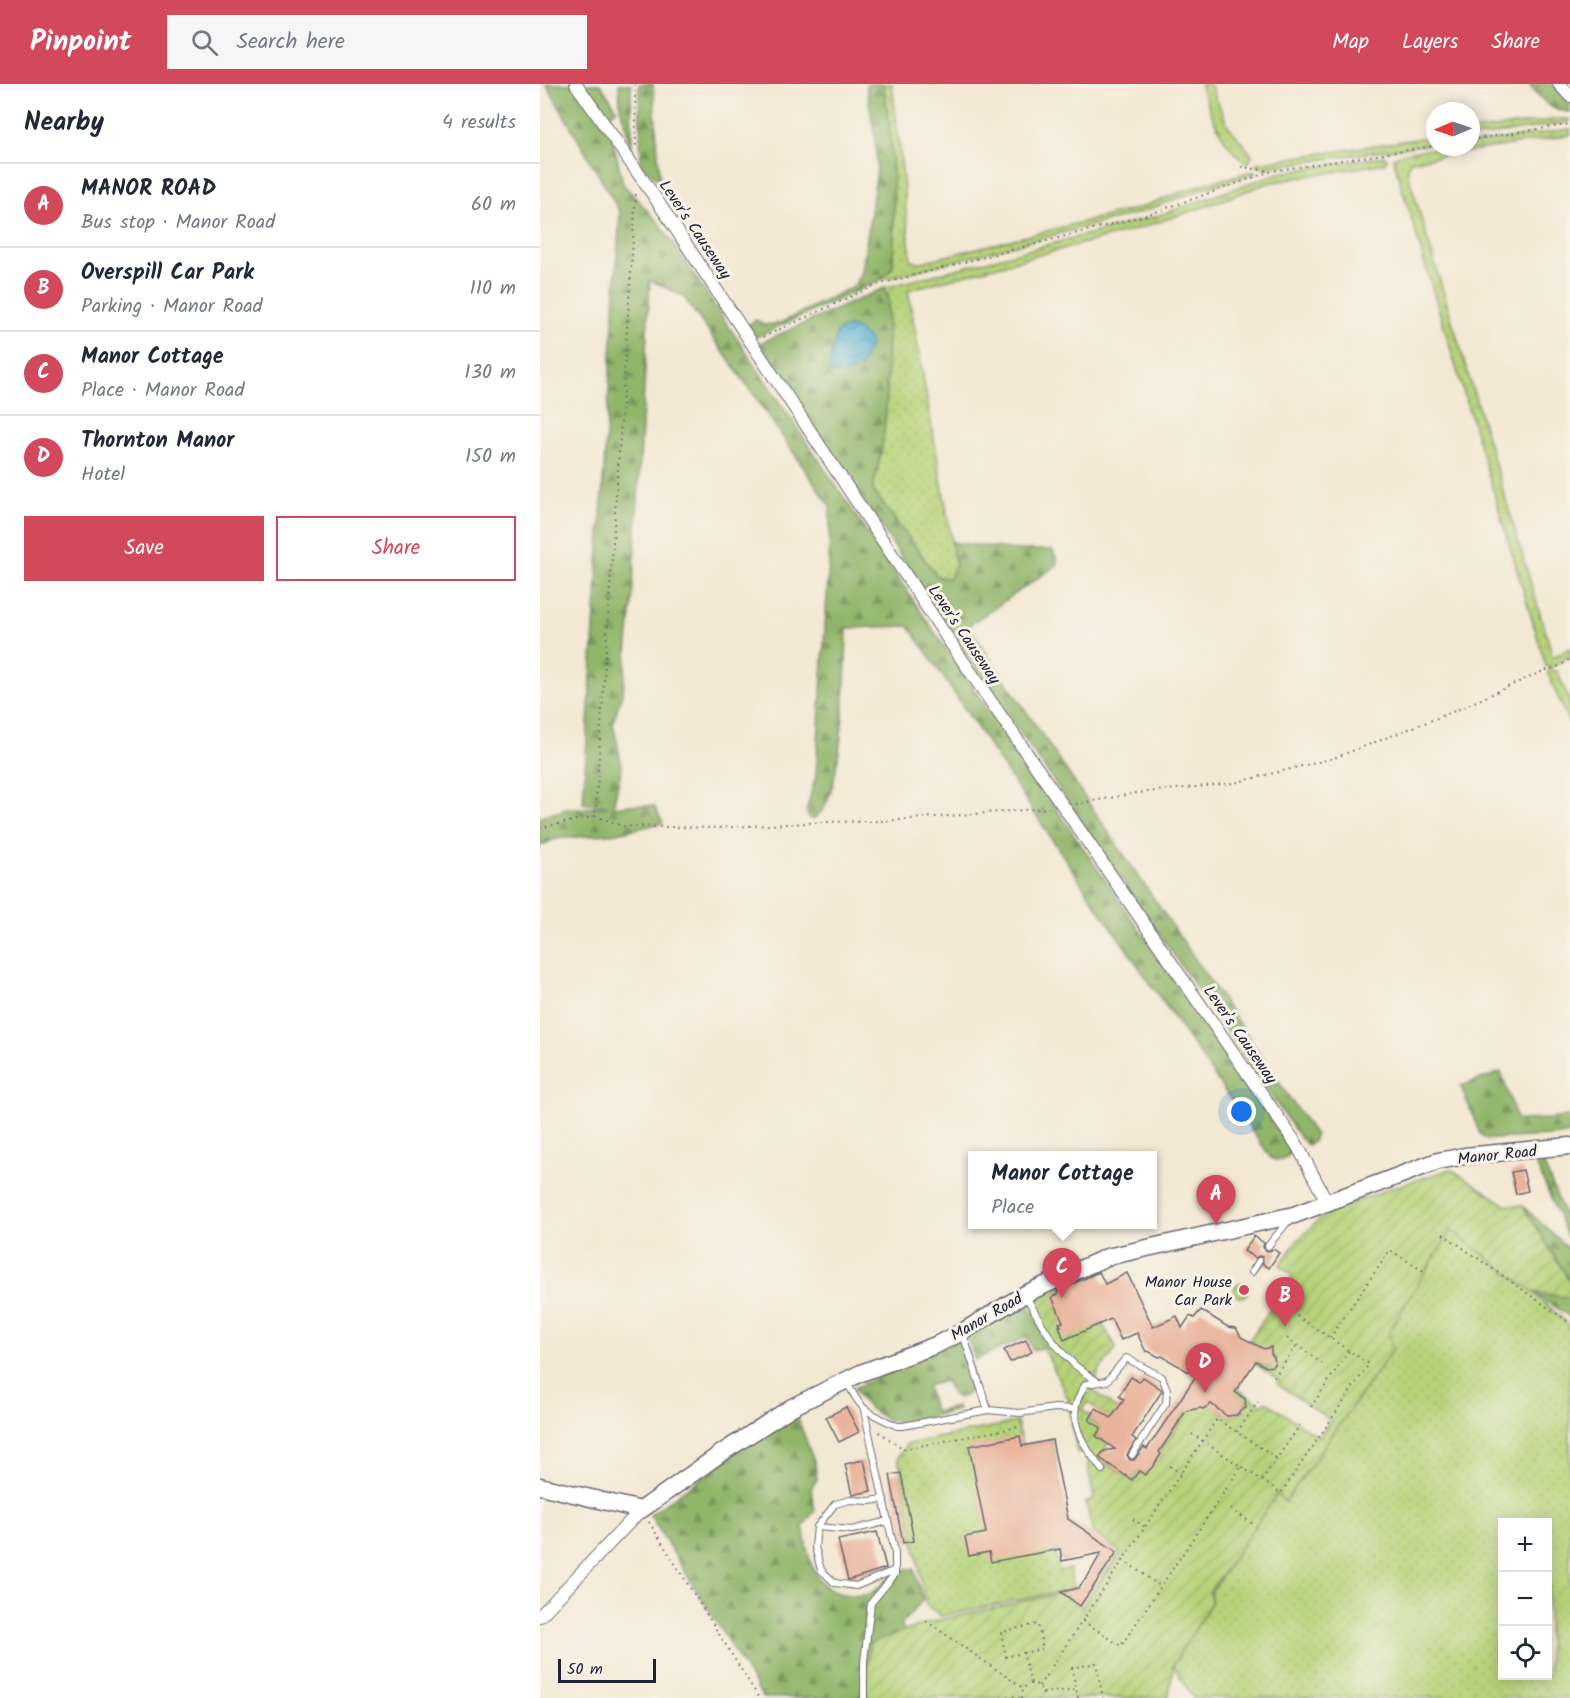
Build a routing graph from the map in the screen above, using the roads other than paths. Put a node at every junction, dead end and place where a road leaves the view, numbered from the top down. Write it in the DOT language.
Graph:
graph roads {
  1 [pos="576,84"];
  2 [pos="1559,84"];
  3 [pos="1570,96"];
  4 [pos="1570,1146"];
  5 [pos="1327,1202"];
  6 [pos="1294,1215"];
  7 [pos="1268,1246"];
  8 [pos="1259,1261"];
  9 [pos="1252,1272"];
  10 [pos="1025,1294"];
  11 [pos="962,1332"];
  12 [pos="846,1380"];
  13 [pos="1097,1381"];
  14 [pos="1075,1409"];
  15 [pos="864,1410"];
  16 [pos="988,1410"];
  17 [pos="1132,1455"];
  18 [pos="1102,1470"];
  19 [pos="540,1486"];
  20 [pos="884,1499"];
  21 [pos="641,1510"];
  22 [pos="888,1521"];
  23 [pos="817,1527"];
  24 [pos="895,1570"];
  25 [pos="540,1616"];
  26 [pos="864,1698"];
  1 -- 5 [label="street, Lever's Causeway"];
  2 -- 3 [label="street"];
  4 -- 5 [label="street, Manor Road"];
  5 -- 6 [label="street, Manor Road"];
  6 -- 7 [label="lane"];
  6 -- 10 [label="street, Manor Road"];
  8 -- 9 [label="lane"];
  10 -- 11 [label="street, Manor Road"];
  10 -- 13 [label="lane"];
  11 -- 12 [label="street, Manor Road"];
  11 -- 16 [label="lane"];
  12 -- 15 [label="lane"];
  12 -- 21 [label="street, Manor Road"];
  13 -- 14 [label="lane"];
  13 -- 17 [label="lane"];
  14 -- 16 [label="lane"];
  14 -- 18 [label="lane"];
  15 -- 16 [label="lane"];
  15 -- 20 [label="lane"];
  19 -- 21 [label="street"];
  20 -- 22 [label="lane"];
  20 -- 23 [label="lane"];
  21 -- 25 [label="street"];
  22 -- 23 [label="lane"];
  22 -- 24 [label="lane"];
  23 -- 24 [label="lane"];
  24 -- 26 [label="lane"];
}
